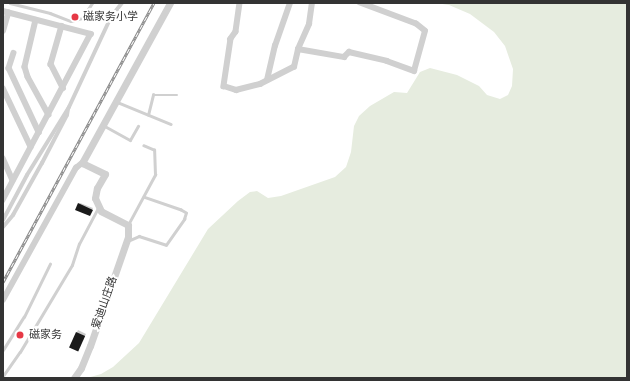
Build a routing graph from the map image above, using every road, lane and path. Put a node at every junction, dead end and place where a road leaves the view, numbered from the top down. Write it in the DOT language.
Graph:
graph roads {
  1 [pos="10,3"];
  2 [pos="92,3"];
  3 [pos="122,3"];
  4 [pos="170,3"];
  5 [pos="240,3"];
  6 [pos="290,3"];
  7 [pos="312,3"];
  8 [pos="360,3"];
  9 [pos="5,12"];
  10 [pos="36,20"];
  11 [pos="62,26"];
  12 [pos="3,31"];
  13 [pos="298,49"];
  14 [pos="14,53"];
  15 [pos="267,80"];
  16 [pos="3,88"];
  17 [pos="63,88"];
  18 [pos="177,96"];
  19 [pos="115,101"];
  20 [pos="69,107"];
  21 [pos="49,115"];
  22 [pos="148,115"];
  23 [pos="170,124"];
  24 [pos="102,125"];
  25 [pos="138,126"];
  26 [pos="39,132"];
  27 [pos="144,146"];
  28 [pos="31,147"];
  29 [pos="3,158"];
  30 [pos="82,163"];
  31 [pos="13,180"];
  32 [pos="4,195"];
  33 [pos="144,197"];
  34 [pos="99,207"];
  35 [pos="3,220"];
  36 [pos="128,226"];
  37 [pos="3,227"];
  38 [pos="126,242"];
  39 [pos="50,264"];
  40 [pos="3,300"];
  41 [pos="3,350"];
  42 [pos="3,376"];
  43 [pos="74,378"];
  1 -- 2 [label="lane"];
  3 -- 20 [label="street"];
  4 -- 19 [label="street"];
  5 -- 15 [label="street"];
  6 -- 15 [label="street"];
  7 -- 13 [label="street"];
  8 -- 13 [label="street"];
  9 -- 10 [label="street"];
  9 -- 12 [label="street"];
  10 -- 11 [label="street"];
  10 -- 21 [label="street"];
  11 -- 17 [label="street"];
  11 -- 17 [label="street"];
  13 -- 15 [label="street"];
  14 -- 26 [label="street"];
  16 -- 28 [label="street"];
  17 -- 21 [label="street"];
  18 -- 22 [label="lane"];
  19 -- 22 [label="lane"];
  19 -- 24 [label="street"];
  20 -- 35 [label="street"];
  20 -- 37 [label="street"];
  21 -- 26 [label="street"];
  22 -- 23 [label="lane"];
  24 -- 25 [label="lane"];
  24 -- 30 [label="street"];
  26 -- 28 [label="street"];
  27 -- 33 [label="lane"];
  28 -- 31 [label="street"];
  29 -- 31 [label="street"];
  30 -- 34 [label="street"];
  30 -- 40 [label="street"];
  31 -- 32 [label="street"];
  33 -- 36 [label="lane"];
  33 -- 38 [label="lane"];
  34 -- 36 [label="street"];
  34 -- 42 [label="lane"];
  36 -- 38 [label="street, 爱迪山庄路"];
  38 -- 43 [label="street, 爱迪山庄路"];
  39 -- 41 [label="lane"];
}
